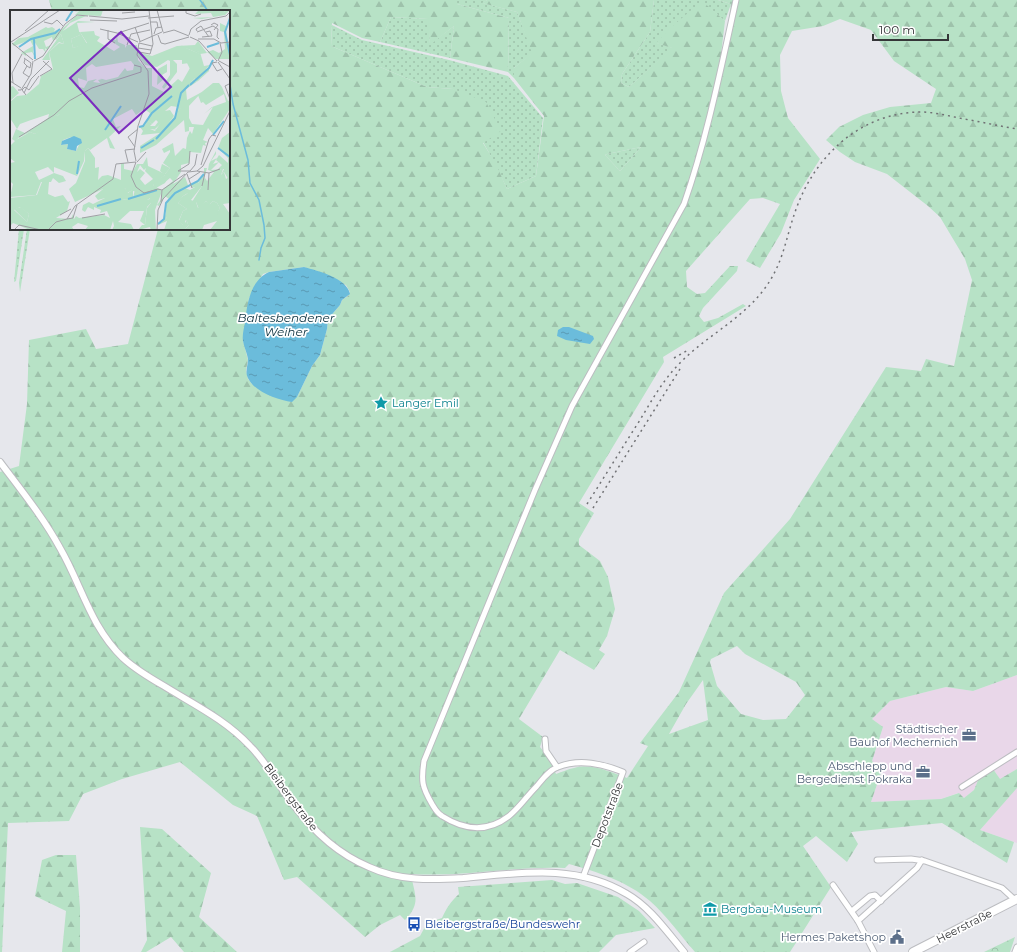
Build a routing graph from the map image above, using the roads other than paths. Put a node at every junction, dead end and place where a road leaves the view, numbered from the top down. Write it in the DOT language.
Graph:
graph roads {
  1 [pos="736,0"];
  2 [pos="0,462"];
  3 [pos="545,739"];
  4 [pos="1017,752"];
  5 [pos="557,767"];
  6 [pos="962,787"];
  7 [pos="877,860"];
  8 [pos="922,860"];
  9 [pos="583,876"];
  10 [pos="833,885"];
  11 [pos="1016,900"];
  12 [pos="881,901"];
  13 [pos="852,911"];
  14 [pos="858,921"];
  15 [pos="644,942"];
  16 [pos="1017,947"];
  17 [pos="630,952"];
  18 [pos="684,952"];
  19 [pos="874,952"];
  20 [pos="913,952"];
  21 [pos="1015,952"];
  1 -- 5 [label="street"];
  2 -- 9 [label="street, Bleibergstraße"];
  3 -- 5 [label="street"];
  4 -- 6 [label="street"];
  5 -- 9 [label="street, Depotstraße"];
  7 -- 8 [label="street"];
  8 -- 11 [label="street"];
  8 -- 12 [label="street"];
  9 -- 18 [label="street, Bleibergstraße"];
  10 -- 13 [label="street"];
  11 -- 20 [label="main road, Heerstraße"];
  12 -- 13 [label="street"];
  12 -- 14 [label="street"];
  13 -- 14 [label="street"];
  14 -- 19 [label="street"];
  15 -- 17 [label="street"];
  16 -- 21 [label="street"];
}
